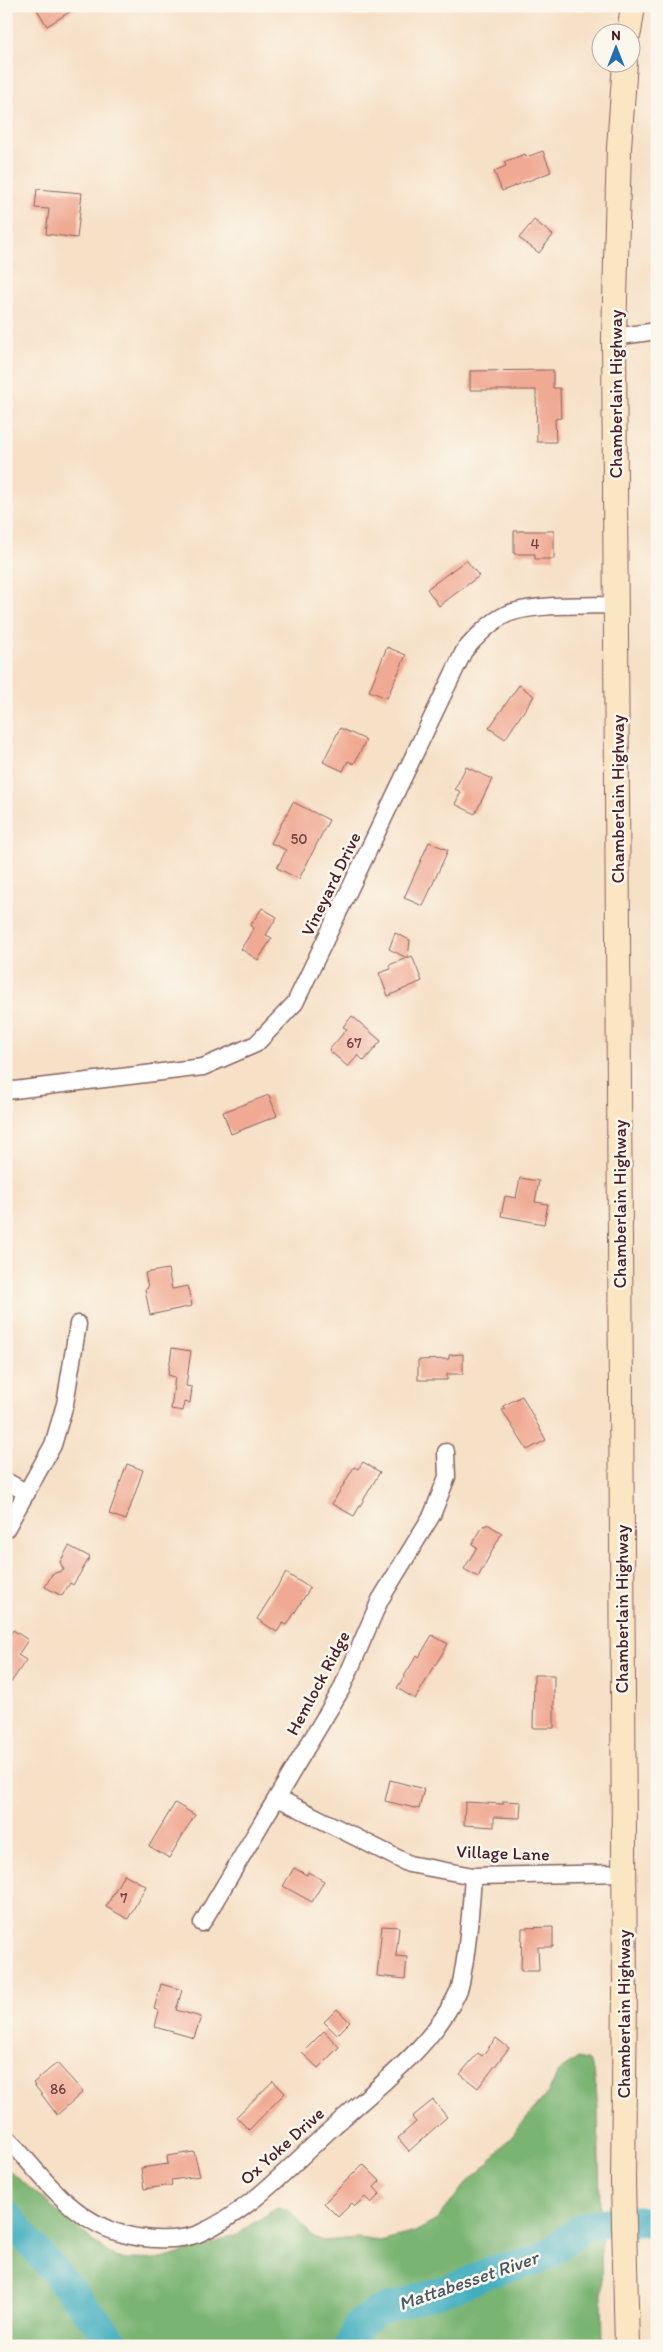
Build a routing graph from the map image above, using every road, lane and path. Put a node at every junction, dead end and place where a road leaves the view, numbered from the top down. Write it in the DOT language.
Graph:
graph roads {
  1 [pos="632,6"];
  2 [pos="630,22"];
  3 [pos="624,72"];
  4 [pos="657,331"];
  5 [pos="614,337"];
  6 [pos="617,605"];
  7 [pos="6,1091"];
  8 [pos="78,1324"];
  9 [pos="446,1452"];
  10 [pos="6,1481"];
  11 [pos="27,1494"];
  12 [pos="6,1528"];
  13 [pos="278,1798"];
  14 [pos="623,1873"];
  15 [pos="473,1876"];
  16 [pos="202,1923"];
  17 [pos="6,2136"];
  18 [pos="626,2346"];
  1 -- 2 [label="main road"];
  3 -- 5 [label="main road, Chamberlain Highway"];
  4 -- 5 [label="street"];
  5 -- 6 [label="main road, Chamberlain Highway"];
  6 -- 7 [label="street, Vineyard Drive"];
  6 -- 14 [label="main road, Chamberlain Highway"];
  8 -- 11 [label="street"];
  9 -- 13 [label="street, Hemlock Ridge"];
  10 -- 11 [label="street"];
  11 -- 12 [label="street"];
  13 -- 15 [label="street, Village Lane"];
  13 -- 16 [label="street, Hemlock Ridge"];
  14 -- 15 [label="street, Village Lane"];
  14 -- 18 [label="main road, Chamberlain Highway"];
  15 -- 17 [label="street, Ox Yoke Drive"];
}
